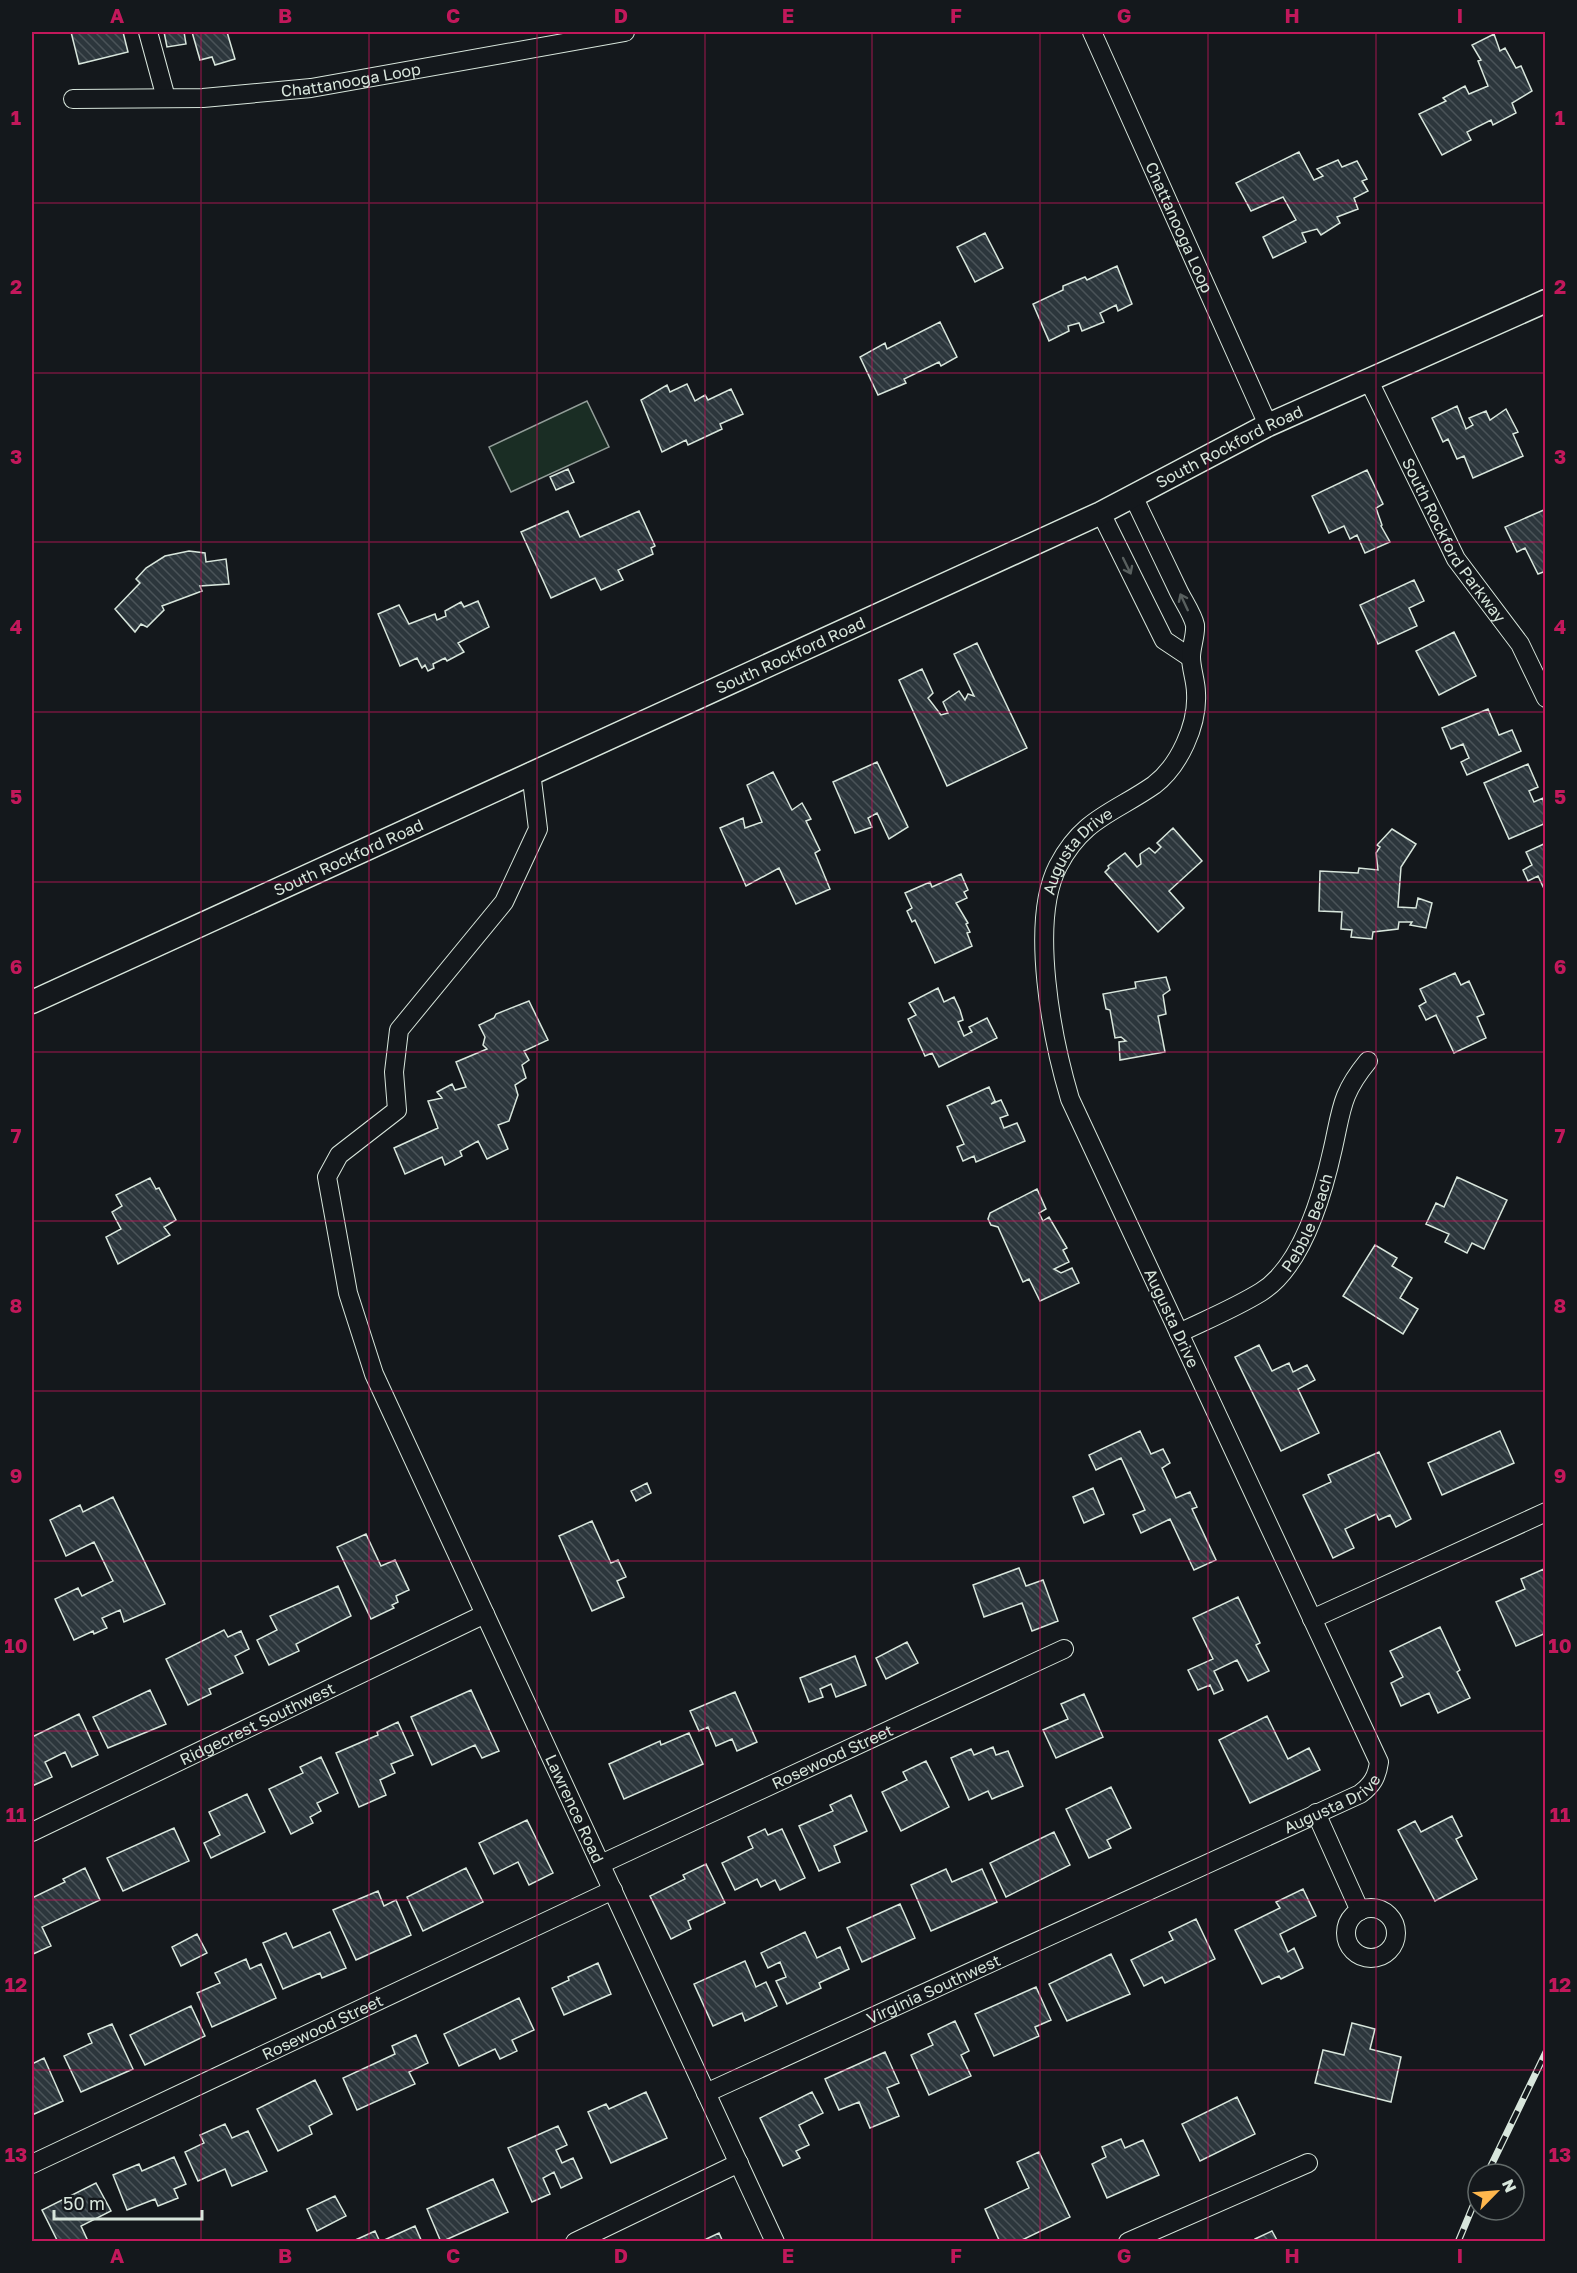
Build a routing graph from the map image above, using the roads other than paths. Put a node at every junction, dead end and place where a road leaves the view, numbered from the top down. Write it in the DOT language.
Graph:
graph roads {
  1 [pos="148,32"];
  2 [pos="625,32"];
  3 [pos="1092,32"];
  4 [pos="166,98"];
  5 [pos="73,99"];
  6 [pos="1545,301"];
  7 [pos="1368,379"];
  8 [pos="1268,425"];
  9 [pos="1134,498"];
  10 [pos="1101,513"];
  11 [pos="1191,658"];
  12 [pos="1545,698"];
  13 [pos="531,772"];
  14 [pos="32,1002"];
  15 [pos="1368,1061"];
  16 [pos="1179,1333"];
  17 [pos="1545,1512"];
  18 [pos="485,1614"];
  19 [pos="1312,1619"];
  20 [pos="1064,1649"];
  21 [pos="1316,1813"];
  22 [pos="32,1832"];
  23 [pos="601,1864"];
  24 [pos="1162,1886"];
  25 [pos="613,1890"];
  26 [pos="1360,1911"];
  27 [pos="706,2093"];
  28 [pos="739,2163"];
  29 [pos="1308,2163"];
  30 [pos="32,2164"];
  31 [pos="574,2241"];
  32 [pos="775,2241"];
  33 [pos="1128,2241"];
  1 -- 4 [label="street"];
  2 -- 4 [label="street, Chattanooga Loop"];
  3 -- 8 [label="street, Chattanooga Loop"];
  4 -- 5 [label="street, Chattanooga Loop"];
  6 -- 7 [label="street, South Rockford Road"];
  7 -- 8 [label="street, South Rockford Road"];
  7 -- 12 [label="street, South Rockford Parkway"];
  8 -- 9 [label="street, South Rockford Road"];
  9 -- 10 [label="street, South Rockford Road"];
  11 -- 9 [label="street, Augusta Drive, one-way"];
  10 -- 11 [label="street, one-way"];
  10 -- 13 [label="street, South Rockford Road"];
  11 -- 16 [label="street, Augusta Drive"];
  13 -- 14 [label="street, South Rockford Road"];
  13 -- 18 [label="street, Lawrence Road"];
  15 -- 16 [label="street, Pebble Beach"];
  16 -- 19 [label="street, Augusta Drive"];
  17 -- 19 [label="street"];
  18 -- 22 [label="street, Ridgecrest Southwest"];
  18 -- 23 [label="street, Lawrence Road"];
  19 -- 21 [label="street, Augusta Drive"];
  20 -- 23 [label="street, Rosewood Street"];
  21 -- 24 [label="street, Augusta Drive"];
  21 -- 26 [label="street"];
  23 -- 25 [label="street, Lawrence Road"];
  24 -- 27 [label="street, Virginia Southwest"];
  25 -- 27 [label="street, Lawrence Road"];
  25 -- 30 [label="street, Rosewood Street"];
  27 -- 28 [label="street, Lawrence Road"];
  28 -- 31 [label="street"];
  28 -- 32 [label="street, Lawrence Road"];
  29 -- 33 [label="street"];
}
